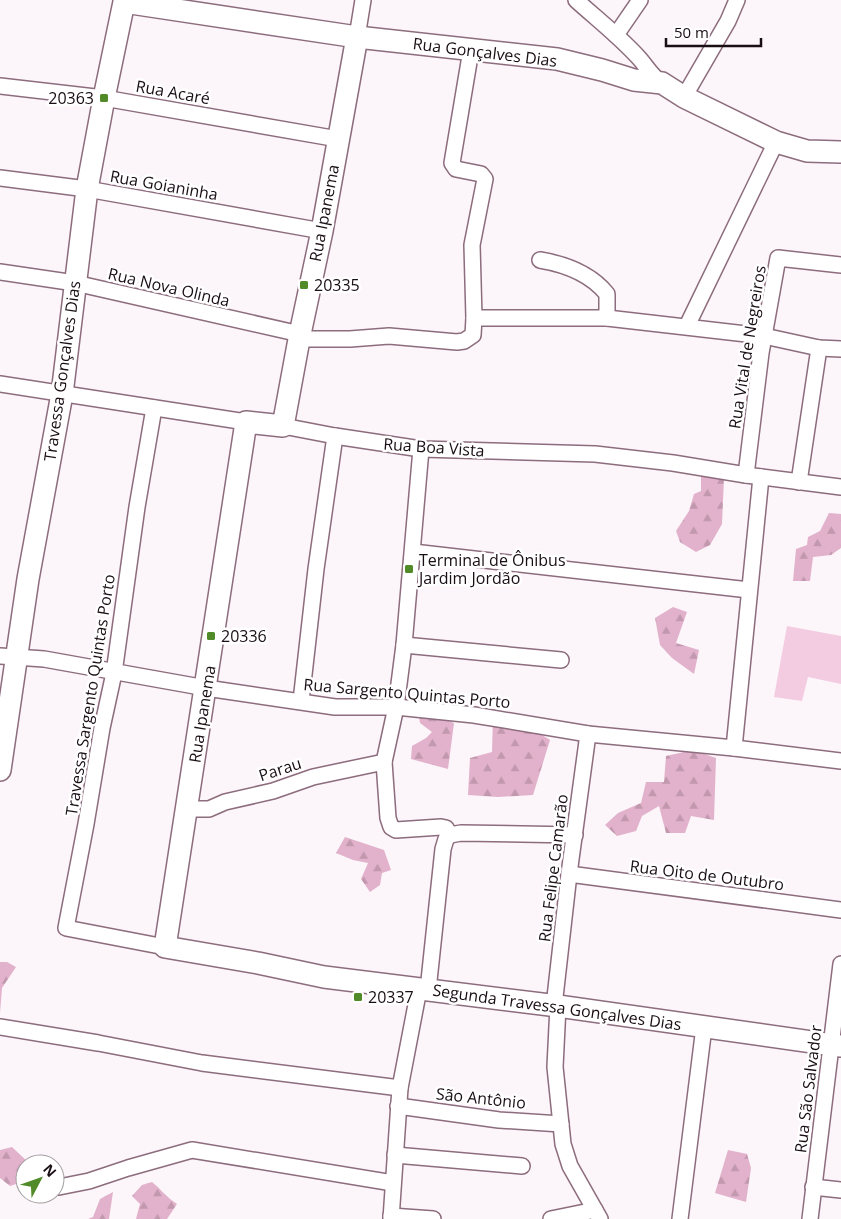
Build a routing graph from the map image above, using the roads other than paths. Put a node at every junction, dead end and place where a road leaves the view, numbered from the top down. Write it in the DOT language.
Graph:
graph roads {
  1 [pos="363,0"];
  2 [pos="576,0"];
  3 [pos="640,0"];
  4 [pos="737,0"];
  5 [pos="118,1"];
  6 [pos="616,35"];
  7 [pos="357,36"];
  8 [pos="471,50"];
  9 [pos="662,83"];
  10 [pos="0,86"];
  11 [pos="684,97"];
  12 [pos="104,98"];
  13 [pos="338,139"];
  14 [pos="776,142"];
  15 [pos="841,152"];
  16 [pos="0,178"];
  17 [pos="87,189"];
  18 [pos="322,231"];
  19 [pos="540,260"];
  20 [pos="841,265"];
  21 [pos="0,272"];
  22 [pos="75,284"];
  23 [pos="474,318"];
  24 [pos="607,318"];
  25 [pos="686,326"];
  26 [pos="764,336"];
  27 [pos="300,337"];
  28 [pos="820,348"];
  29 [pos="841,349"];
  30 [pos="0,384"];
  31 [pos="62,394"];
  32 [pos="154,408"];
  33 [pos="246,422"];
  34 [pos="283,426"];
  35 [pos="335,436"];
  36 [pos="421,449"];
  37 [pos="746,475"];
  38 [pos="761,477"];
  39 [pos="799,482"];
  40 [pos="841,487"];
  41 [pos="413,552"];
  42 [pos="749,590"];
  43 [pos="404,645"];
  44 [pos="8,656"];
  45 [pos="562,660"];
  46 [pos="114,673"];
  47 [pos="206,688"];
  48 [pos="301,702"];
  49 [pos="396,707"];
  50 [pos="588,734"];
  51 [pos="734,748"];
  52 [pos="841,761"];
  53 [pos="384,762"];
  54 [pos="0,770"];
  55 [pos="187,809"];
  56 [pos="450,835"];
  57 [pos="575,836"];
  58 [pos="569,874"];
  59 [pos="841,910"];
  60 [pos="66,928"];
  61 [pos="166,947"];
  62 [pos="841,964"];
  63 [pos="424,989"];
  64 [pos="556,1006"];
  65 [pos="0,1027"];
  66 [pos="704,1027"];
  67 [pos="836,1046"];
  68 [pos="400,1088"];
  69 [pos="398,1106"];
  70 [pos="561,1124"];
  71 [pos="395,1155"];
  72 [pos="522,1166"];
  73 [pos="393,1183"];
  74 [pos="65,1185"];
  75 [pos="813,1187"];
  76 [pos="841,1190"];
  77 [pos="597,1214"];
  78 [pos="391,1217"];
  79 [pos="433,1219"];
  80 [pos="551,1219"];
  81 [pos="680,1219"];
  82 [pos="810,1219"];
  1 -- 7 [label="street, Rua Ipanema"];
  2 -- 6 [label="street"];
  3 -- 6 [label="street"];
  4 -- 11 [label="street"];
  5 -- 7 [label="street, Rua Gonçalves Dias"];
  5 -- 12 [label="street, Travessa Gonçalves Dias"];
  6 -- 9 [label="street"];
  7 -- 8 [label="street, Rua Gonçalves Dias"];
  7 -- 13 [label="street, Rua Ipanema"];
  8 -- 9 [label="street, Rua Gonçalves Dias"];
  8 -- 23 [label="street"];
  9 -- 11 [label="street, Rua Gonçalves Dias"];
  10 -- 12 [label="street, Rua Acaré"];
  11 -- 14 [label="street, Rua Gonçalves Dias"];
  12 -- 13 [label="street, Rua Acaré"];
  12 -- 17 [label="street, Travessa Gonçalves Dias"];
  13 -- 18 [label="street, Rua Ipanema"];
  14 -- 15 [label="street, Rua Gonçalves Dias"];
  14 -- 25 [label="street"];
  16 -- 17 [label="street, Rua Goianinha"];
  17 -- 18 [label="street, Rua Goianinha"];
  17 -- 22 [label="street, Travessa Gonçalves Dias"];
  18 -- 27 [label="street, Rua Ipanema"];
  19 -- 24 [label="street"];
  20 -- 26 [label="street, Rua Vital de Negreiros"];
  21 -- 22 [label="street, Rua Nova Olinda"];
  22 -- 27 [label="street, Rua Nova Olinda"];
  22 -- 31 [label="street, Travessa Gonçalves Dias"];
  23 -- 24 [label="street"];
  23 -- 27 [label="street, Rua Nova Olinda"];
  24 -- 25 [label="street"];
  25 -- 26 [label="street"];
  26 -- 28 [label="street"];
  26 -- 37 [label="street, Rua Vital de Negreiros"];
  27 -- 34 [label="street, Rua Ipanema"];
  28 -- 29 [label="street"];
  28 -- 39 [label="street"];
  30 -- 31 [label="street, Rua Boa Vista"];
  31 -- 32 [label="street, Rua Boa Vista"];
  31 -- 44 [label="street, Travessa Gonçalves Dias"];
  32 -- 33 [label="street, Rua Boa Vista"];
  32 -- 46 [label="street, Travessa Sargento Quintas Porto"];
  33 -- 34 [label="street, Rua Boa Vista"];
  33 -- 47 [label="street, Rua Ipanema"];
  34 -- 35 [label="street, Rua Boa Vista"];
  35 -- 36 [label="street, Rua Boa Vista"];
  35 -- 48 [label="street"];
  36 -- 37 [label="street, Rua Boa Vista"];
  36 -- 41 [label="street"];
  37 -- 38 [label="street, Rua Boa Vista"];
  38 -- 39 [label="street, Rua Boa Vista"];
  38 -- 42 [label="street"];
  39 -- 40 [label="street, Rua Boa Vista"];
  41 -- 42 [label="street"];
  41 -- 43 [label="street"];
  42 -- 51 [label="street"];
  43 -- 45 [label="street"];
  43 -- 49 [label="street"];
  44 -- 46 [label="street, Rua Sargento Quintas Porto"];
  44 -- 54 [label="street, Travessa Gonçalves Dias"];
  46 -- 47 [label="street, Rua Sargento Quintas Porto"];
  46 -- 60 [label="street, Travessa Sargento Quintas Porto"];
  47 -- 48 [label="street, Rua Sargento Quintas Porto"];
  47 -- 55 [label="street, Rua Ipanema"];
  48 -- 49 [label="street, Rua Sargento Quintas Porto"];
  49 -- 50 [label="street, Rua Sargento Quintas Porto"];
  49 -- 53 [label="street"];
  50 -- 51 [label="street, Rua Sargento Quintas Porto"];
  50 -- 57 [label="street, Rua Felipe Camarão"];
  51 -- 52 [label="street, Rua Sargento Quintas Porto"];
  53 -- 55 [label="street, Parau"];
  53 -- 56 [label="street"];
  55 -- 61 [label="street, Rua Ipanema"];
  56 -- 57 [label="street"];
  56 -- 63 [label="street"];
  57 -- 58 [label="street, Rua Felipe Camarão"];
  58 -- 59 [label="street, Rua Oito de Outubro"];
  58 -- 64 [label="street, Rua Felipe Camarão"];
  60 -- 61 [label="street, Segunda Travessa Gonçalves Dias"];
  61 -- 63 [label="street, Segunda Travessa Gonçalves Dias"];
  62 -- 67 [label="street, Rua São Salvador"];
  63 -- 64 [label="street, Segunda Travessa Gonçalves Dias"];
  63 -- 68 [label="street"];
  64 -- 66 [label="street, Segunda Travessa Gonçalves Dias"];
  64 -- 70 [label="street, Rua Felipe Camarão"];
  65 -- 68 [label="street"];
  66 -- 67 [label="street, Segunda Travessa Gonçalves Dias"];
  66 -- 81 [label="street"];
  67 -- 75 [label="street, Rua São Salvador"];
  68 -- 69 [label="street"];
  69 -- 70 [label="street, São Antônio"];
  69 -- 71 [label="street"];
  70 -- 77 [label="street, Rua Felipe Camarão"];
  71 -- 72 [label="street"];
  71 -- 73 [label="street"];
  73 -- 74 [label="street"];
  73 -- 78 [label="street"];
  75 -- 76 [label="street"];
  75 -- 82 [label="street, Rua São Salvador"];
  77 -- 80 [label="street"];
  78 -- 79 [label="street"];
}
